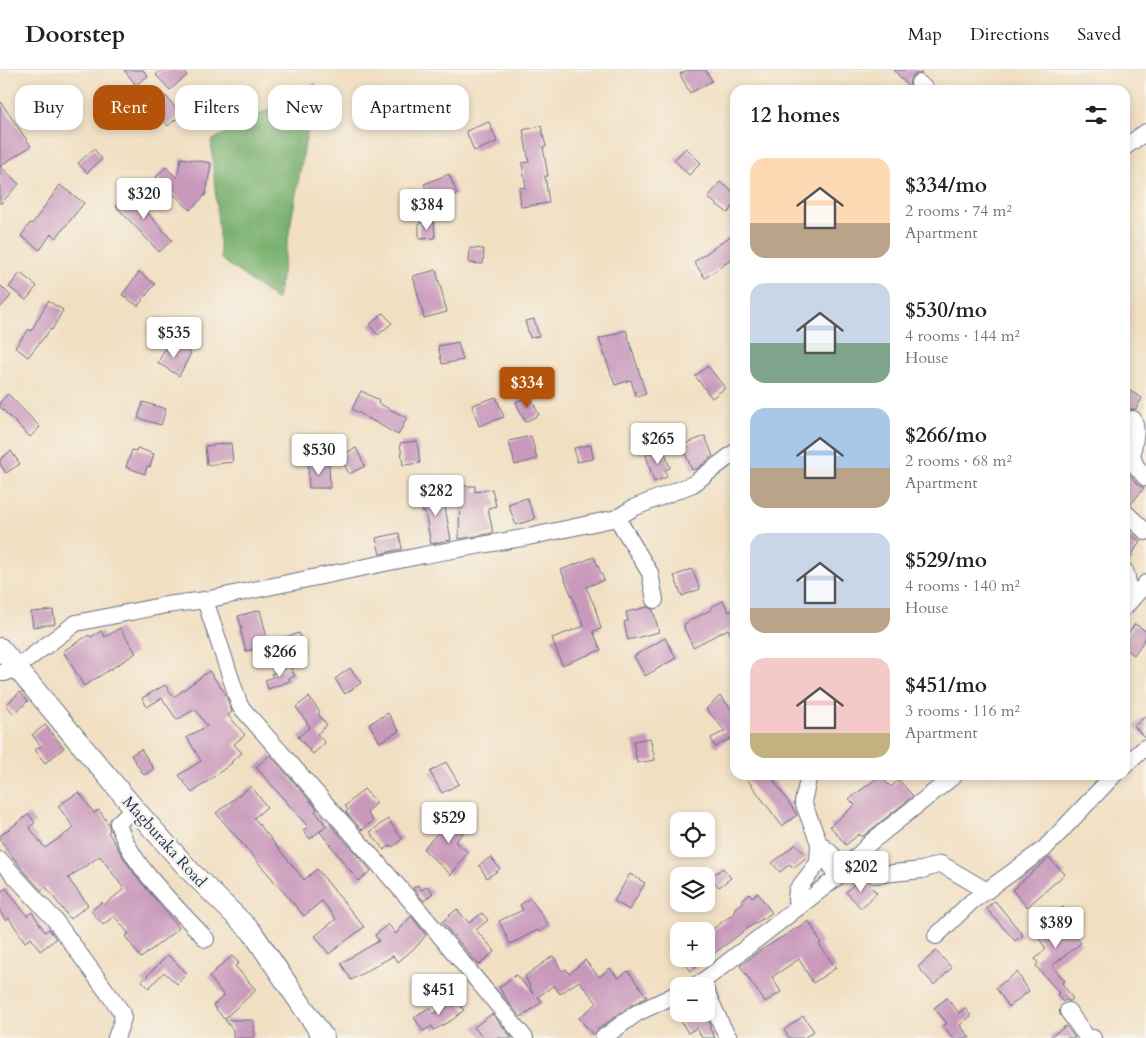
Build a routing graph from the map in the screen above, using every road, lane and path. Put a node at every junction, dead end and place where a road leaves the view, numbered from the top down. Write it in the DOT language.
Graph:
graph roads {
  1 [pos="1146,132"];
  2 [pos="1130,143"];
  3 [pos="1132,419"];
  4 [pos="730,456"];
  5 [pos="1146,478"];
  6 [pos="1130,517"];
  7 [pos="617,518"];
  8 [pos="1146,532"];
  9 [pos="1146,583"];
  10 [pos="205,600"];
  11 [pos="655,600"];
  12 [pos="1130,601"];
  13 [pos="0,648"];
  14 [pos="8,671"];
  15 [pos="1146,747"];
  16 [pos="1130,761"];
  17 [pos="807,780"];
  18 [pos="949,780"];
  19 [pos="1109,780"];
  20 [pos="134,808"];
  21 [pos="819,843"];
  22 [pos="0,860"];
  23 [pos="874,875"];
  24 [pos="836,878"];
  25 [pos="987,890"];
  26 [pos="798,908"];
  27 [pos="936,936"];
  28 [pos="206,939"];
  29 [pos="713,977"];
  30 [pos="670,997"];
  31 [pos="1068,1011"];
  32 [pos="715,1012"];
  33 [pos="116,1038"];
  34 [pos="324,1038"];
  35 [pos="525,1038"];
  36 [pos="603,1038"];
  37 [pos="729,1038"];
  38 [pos="1093,1038"];
  1 -- 2 [label="street"];
  3 -- 5 [label="street"];
  4 -- 7 [label="street"];
  6 -- 8 [label="street"];
  7 -- 10 [label="street"];
  7 -- 11 [label="street"];
  9 -- 12 [label="street"];
  10 -- 14 [label="street"];
  10 -- 35 [label="street"];
  13 -- 14 [label="main road, Magburaka Road"];
  14 -- 20 [label="main road, Magburaka Road"];
  15 -- 16 [label="street"];
  17 -- 21 [label="street"];
  18 -- 24 [label="street"];
  19 -- 25 [label="street"];
  20 -- 28 [label="street"];
  20 -- 34 [label="main road, Magburaka Road"];
  21 -- 24 [label="street"];
  21 -- 26 [label="street"];
  22 -- 33 [label="street"];
  23 -- 25 [label="street"];
  24 -- 26 [label="street"];
  25 -- 27 [label="street"];
  26 -- 29 [label="street"];
  30 -- 36 [label="street"];
  31 -- 38 [label="street"];
  32 -- 37 [label="street"];
}
